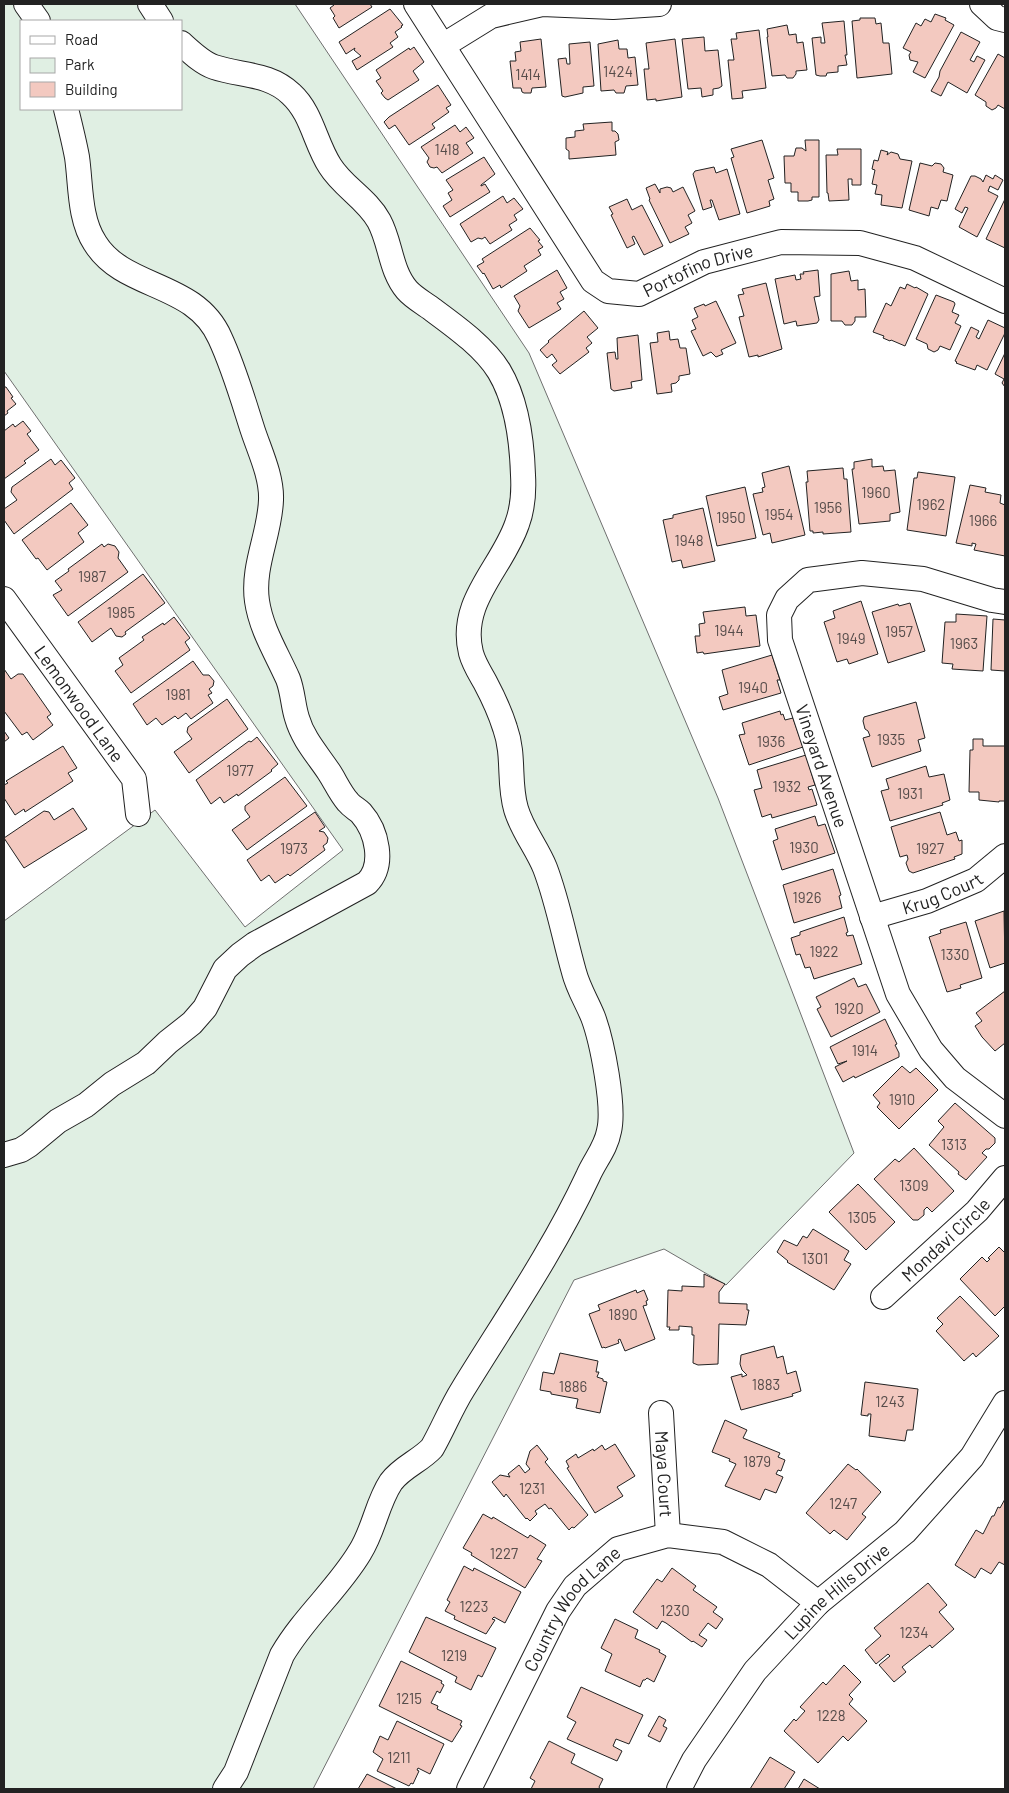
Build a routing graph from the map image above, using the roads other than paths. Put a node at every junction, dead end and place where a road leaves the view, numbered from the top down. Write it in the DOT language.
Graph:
graph roads {
  1 [pos="26,4"];
  2 [pos="150,4"];
  3 [pos="416,4"];
  4 [pos="659,4"];
  5 [pos="982,4"];
  6 [pos="37,20"];
  7 [pos="160,20"];
  8 [pos="1005,20"];
  9 [pos="182,44"];
  10 [pos="444,45"];
  11 [pos="66,110"];
  12 [pos="1005,301"];
  13 [pos="4,599"];
  14 [pos="1005,602"];
  15 [pos="138,814"];
  16 [pos="1005,856"];
  17 [pos="872,917"];
  18 [pos="1005,1116"];
  19 [pos="4,1155"];
  20 [pos="1005,1178"];
  21 [pos="883,1297"];
  22 [pos="1005,1403"];
  23 [pos="661,1412"];
  24 [pos="668,1534"];
  25 [pos="818,1602"];
  26 [pos="225,1789"];
  27 [pos="469,1789"];
  28 [pos="679,1789"];
  1 -- 6 [label="street"];
  2 -- 7 [label="street"];
  3 -- 10 [label="street, Portofino Drive"];
  4 -- 10 [label="street"];
  5 -- 8 [label="street"];
  9 -- 26 [label="street"];
  10 -- 12 [label="street, Portofino Drive"];
  11 -- 19 [label="street"];
  13 -- 15 [label="street, Lemonwood Lane"];
  14 -- 17 [label="street, Vineyard Avenue"];
  16 -- 17 [label="street, Krug Court"];
  17 -- 18 [label="street, Vineyard Avenue"];
  20 -- 21 [label="street, Mondavi Circle"];
  22 -- 25 [label="street, Lupine Hills Drive"];
  23 -- 24 [label="street, Maya Court"];
  24 -- 25 [label="street, Country Wood Lane"];
  24 -- 27 [label="street, Country Wood Lane"];
  25 -- 28 [label="street, Lupine Hills Drive"];
}
